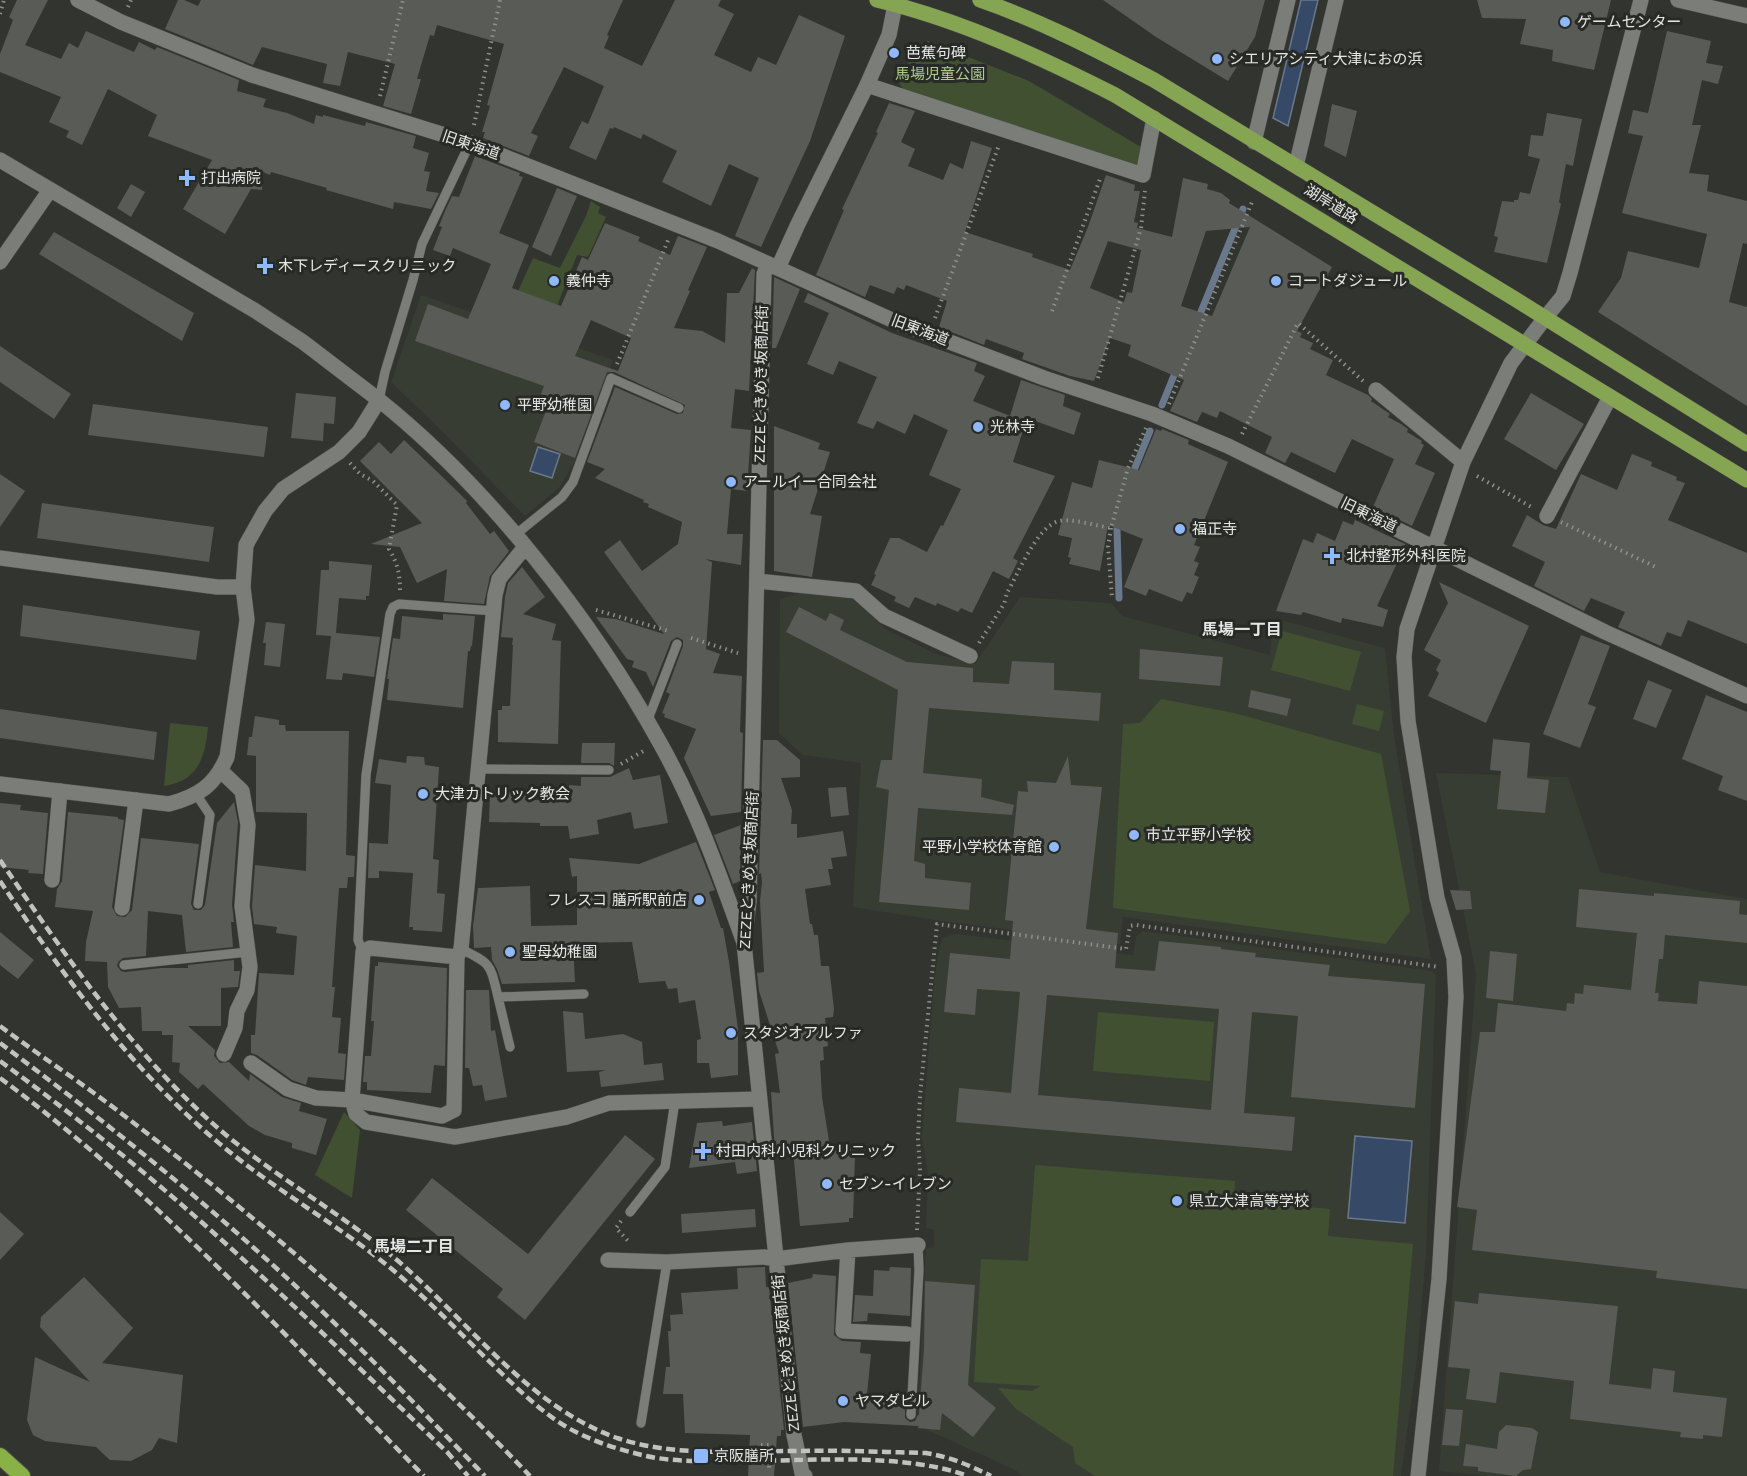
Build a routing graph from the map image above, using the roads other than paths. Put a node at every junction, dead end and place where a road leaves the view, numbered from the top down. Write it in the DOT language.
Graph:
graph roads {
  1 [pos="78,0"];
  2 [pos="877,0"];
  3 [pos="981,0"];
  4 [pos="1288,0"];
  5 [pos="1336,0"];
  6 [pos="1641,0"];
  7 [pos="1678,0"];
  8 [pos="895,2"];
  9 [pos="1747,16"];
  10 [pos="867,85"];
  11 [pos="1154,118"];
  12 [pos="1254,141"];
  13 [pos="470,143"];
  14 [pos="0,160"];
  15 [pos="1296,166"];
  16 [pos="50,190"];
  17 [pos="0,262"];
  18 [pos="773,266"];
  19 [pos="1545,318"];
  20 [pos="1525,344"];
  21 [pos="1376,390"];
  22 [pos="1610,397"];
  23 [pos="379,400"];
  24 [pos="680,408"];
  25 [pos="1747,444"];
  26 [pos="1463,462"];
  27 [pos="1747,480"];
  28 [pos="1547,516"];
  29 [pos="520,541"];
  30 [pos="1434,546"];
  31 [pos="0,558"];
  32 [pos="757,581"];
  33 [pos="243,587"];
  34 [pos="494,611"];
  35 [pos="677,644"];
  36 [pos="970,656"];
  37 [pos="1747,696"];
  38 [pos="647,722"];
  39 [pos="479,769"];
  40 [pos="609,770"];
  41 [pos="221,771"];
  42 [pos="0,784"];
  43 [pos="60,791"];
  44 [pos="196,794"];
  45 [pos="136,800"];
  46 [pos="52,880"];
  47 [pos="198,904"];
  48 [pos="122,908"];
  49 [pos="744,943"];
  50 [pos="248,952"];
  51 [pos="363,952"];
  52 [pos="459,953"];
  53 [pos="124,965"];
  54 [pos="584,994"];
  55 [pos="498,997"];
  56 [pos="510,1047"];
  57 [pos="224,1054"];
  58 [pos="251,1064"];
  59 [pos="759,1099"];
  60 [pos="352,1100"];
  61 [pos="675,1101"];
  62 [pos="630,1212"];
  63 [pos="918,1245"];
  64 [pos="848,1250"];
  65 [pos="776,1259"];
  66 [pos="608,1260"];
  67 [pos="667,1262"];
  68 [pos="907,1334"];
  69 [pos="911,1415"];
  70 [pos="641,1423"];
  71 [pos="0,1456"];
  72 [pos="804,1474"];
  73 [pos="22,1476"];
  74 [pos="1418,1476"];
  1 -- 13 [label="street, 旧東海道"];
  2 -- 8 [label="main road, 湖岸道路"];
  3 -- 12 [label="main road, 湖岸道路"];
  4 -- 12 [label="street"];
  5 -- 15 [label="street"];
  6 -- 19 [label="street"];
  7 -- 9 [label="street"];
  8 -- 10 [label="street, ZEZEときめき坂商店街"];
  8 -- 11 [label="main road, 湖岸道路"];
  10 -- 11 [label="street"];
  10 -- 18 [label="street, ZEZEときめき坂商店街"];
  11 -- 20 [label="main road, 湖岸道路"];
  12 -- 15 [label="main road, 湖岸道路"];
  13 -- 18 [label="street, 旧東海道"];
  13 -- 23 [label="lane"];
  14 -- 16 [label="street"];
  15 -- 19 [label="main road, 湖岸道路"];
  16 -- 17 [label="street"];
  16 -- 23 [label="street"];
  18 -- 30 [label="street, 旧東海道"];
  18 -- 32 [label="street, ZEZEときめき坂商店街"];
  19 -- 20 [label="street"];
  19 -- 25 [label="main road, 湖岸道路"];
  20 -- 22 [label="main road, 湖岸道路"];
  20 -- 26 [label="street"];
  21 -- 26 [label="street"];
  22 -- 27 [label="main road, 湖岸道路"];
  22 -- 28 [label="street"];
  23 -- 29 [label="street"];
  23 -- 33 [label="street"];
  24 -- 29 [label="lane"];
  26 -- 30 [label="street"];
  29 -- 34 [label="street"];
  29 -- 38 [label="street"];
  30 -- 37 [label="street, 旧東海道"];
  30 -- 74 [label="street"];
  31 -- 33 [label="street"];
  32 -- 36 [label="street"];
  32 -- 49 [label="street, ZEZEときめき坂商店街"];
  33 -- 41 [label="street"];
  34 -- 39 [label="street"];
  34 -- 51 [label="lane"];
  35 -- 38 [label="lane"];
  38 -- 49 [label="street"];
  39 -- 40 [label="lane"];
  39 -- 52 [label="street"];
  41 -- 44 [label="street"];
  41 -- 50 [label="street"];
  42 -- 43 [label="street"];
  43 -- 45 [label="street"];
  43 -- 46 [label="street"];
  44 -- 45 [label="street"];
  44 -- 47 [label="lane"];
  45 -- 48 [label="street"];
  49 -- 59 [label="street, ZEZEときめき坂商店街"];
  50 -- 53 [label="lane"];
  50 -- 57 [label="street"];
  51 -- 52 [label="street"];
  51 -- 60 [label="street"];
  52 -- 55 [label="lane"];
  52 -- 60 [label="street"];
  54 -- 55 [label="lane"];
  55 -- 56 [label="lane"];
  58 -- 60 [label="street"];
  59 -- 61 [label="street"];
  59 -- 65 [label="street, ZEZEときめき坂商店街"];
  60 -- 61 [label="street"];
  61 -- 62 [label="lane"];
  63 -- 64 [label="street"];
  63 -- 69 [label="lane"];
  64 -- 65 [label="street"];
  64 -- 68 [label="street"];
  65 -- 67 [label="street"];
  65 -- 72 [label="street, ZEZEときめき坂商店街"];
  66 -- 67 [label="street"];
  67 -- 70 [label="lane"];
  71 -- 73 [label="highway"];
}
